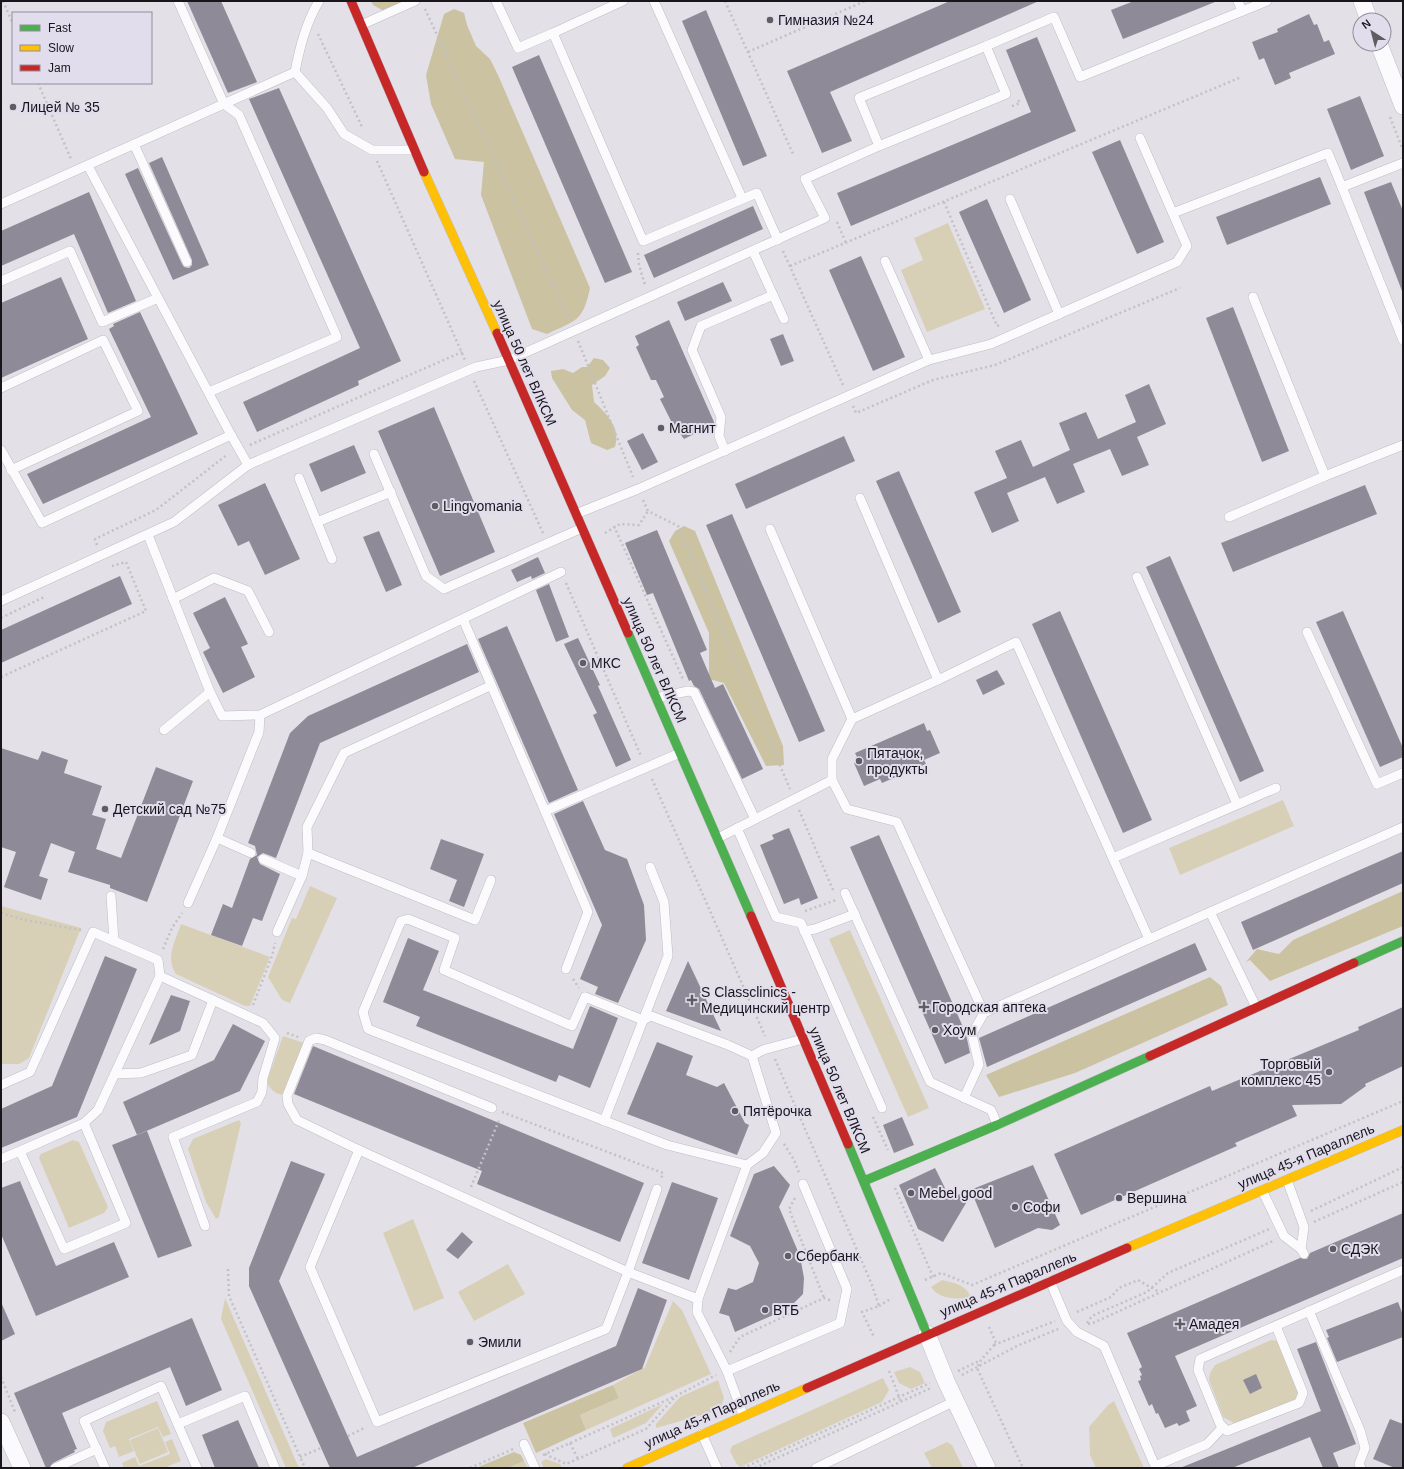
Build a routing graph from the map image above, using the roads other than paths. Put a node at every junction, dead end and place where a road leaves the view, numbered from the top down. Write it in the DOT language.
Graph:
graph roads {
  1 [pos="178,1"];
  2 [pos="319,1"];
  3 [pos="350,1"];
  4 [pos="415,1"];
  5 [pos="496,1"];
  6 [pos="623,1"];
  7 [pos="654,1"];
  8 [pos="1238,1"];
  9 [pos="1267,1"];
  10 [pos="1362,1"];
  11 [pos="1242,11"];
  12 [pos="1366,12"];
  13 [pos="361,25"];
  14 [pos="553,33"];
  15 [pos="986,46"];
  16 [pos="1381,52"];
  17 [pos="295,72"];
  18 [pos="224,104"];
  19 [pos="1403,106"];
  20 [pos="1140,138"];
  21 [pos="134,144"];
  22 [pos="879,146"];
  23 [pos="414,150"];
  24 [pos="1403,163"];
  25 [pos="88,166"];
  26 [pos="1342,187"];
  27 [pos="742,198"];
  28 [pos="1010,199"];
  29 [pos="1,204"];
  30 [pos="1173,213"];
  31 [pos="778,240"];
  32 [pos="753,251"];
  33 [pos="886,261"];
  34 [pos="187,262"];
  35 [pos="1,281"];
  36 [pos="773,295"];
  37 [pos="158,298"];
  38 [pos="1253,298"];
  39 [pos="1059,314"];
  40 [pos="784,319"];
  41 [pos="1403,340"];
  42 [pos="509,360"];
  43 [pos="929,360"];
  44 [pos="1,388"];
  45 [pos="208,392"];
  46 [pos="231,435"];
  47 [pos="1403,445"];
  48 [pos="1,450"];
  49 [pos="725,451"];
  50 [pos="374,454"];
  51 [pos="248,464"];
  52 [pos="11,470"];
  53 [pos="1325,476"];
  54 [pos="300,478"];
  55 [pos="391,492"];
  56 [pos="860,498"];
  57 [pos="576,514"];
  58 [pos="1229,517"];
  59 [pos="317,522"];
  60 [pos="582,528"];
  61 [pos="770,529"];
  62 [pos="148,535"];
  63 [pos="332,559"];
  64 [pos="561,572"];
  65 [pos="1137,577"];
  66 [pos="173,599"];
  67 [pos="1,601"];
  68 [pos="464,619"];
  69 [pos="269,632"];
  70 [pos="1307,632"];
  71 [pos="938,680"];
  72 [pos="490,686"];
  73 [pos="210,692"];
  74 [pos="656,698"];
  75 [pos="260,715"];
  76 [pos="852,719"];
  77 [pos="164,730"];
  78 [pos="680,753"];
  79 [pos="1403,773"];
  80 [pos="832,780"];
  81 [pos="1276,788"];
  82 [pos="1237,804"];
  83 [pos="545,811"];
  84 [pos="755,819"];
  85 [pos="1403,827"];
  86 [pos="737,828"];
  87 [pos="217,838"];
  88 [pos="718,838"];
  89 [pos="251,853"];
  90 [pos="308,853"];
  91 [pos="1113,858"];
  92 [pos="263,859"];
  93 [pos="650,867"];
  94 [pos="302,876"];
  95 [pos="491,880"];
  96 [pos="845,893"];
  97 [pos="111,896"];
  98 [pos="188,903"];
  99 [pos="1210,912"];
  100 [pos="855,914"];
  101 [pos="804,931"];
  102 [pos="277,932"];
  103 [pos="1149,939"];
  104 [pos="114,941"];
  105 [pos="1403,941"];
  106 [pos="566,969"];
  107 [pos="160,976"];
  108 [pos="213,1000"];
  109 [pos="1256,1007"];
  110 [pos="984,1013"];
  111 [pos="643,1020"];
  112 [pos="803,1039"];
  113 [pos="752,1056"];
  114 [pos="115,1074"];
  115 [pos="1,1085"];
  116 [pos="964,1098"];
  117 [pos="492,1108"];
  118 [pos="882,1108"];
  119 [pos="604,1121"];
  120 [pos="84,1123"];
  121 [pos="997,1125"];
  122 [pos="1403,1130"];
  123 [pos="360,1150"];
  124 [pos="20,1151"];
  125 [pos="1,1159"];
  126 [pos="747,1165"];
  127 [pos="1287,1180"];
  128 [pos="864,1181"];
  129 [pos="803,1184"];
  130 [pos="657,1189"];
  131 [pos="1262,1190"];
  132 [pos="205,1226"];
  133 [pos="1403,1270"];
  134 [pos="628,1272"];
  135 [pos="1050,1281"];
  136 [pos="698,1299"];
  137 [pos="1309,1311"];
  138 [pos="1276,1326"];
  139 [pos="927,1334"];
  140 [pos="725,1367"];
  141 [pos="955,1401"];
  142 [pos="743,1415"];
  143 [pos="1,1422"];
  144 [pos="178,1424"];
  145 [pos="1223,1427"];
  146 [pos="702,1433"];
  147 [pos="524,1444"];
  148 [pos="96,1449"];
  149 [pos="533,1464"];
  150 [pos="1363,1467"];
  151 [pos="22,1468"];
  152 [pos="56,1468"];
  153 [pos="105,1468"];
  154 [pos="197,1468"];
  155 [pos="275,1468"];
  156 [pos="627,1468"];
  157 [pos="717,1468"];
  158 [pos="816,1468"];
  159 [pos="987,1468"];
  1 -- 18 [label="lane"];
  2 -- 17 [label="lane"];
  3 -- 13 [label="street, улица 50 лет ВЛКСМ"];
  4 -- 13 [label="lane"];
  5 -- 14 [label="lane"];
  6 -- 14 [label="lane"];
  7 -- 27 [label="lane"];
  8 -- 11 [label="lane"];
  9 -- 11 [label="lane"];
  10 -- 12 [label="street"];
  11 -- 15 [label="lane"];
  13 -- 23 [label="street, улица 50 лет ВЛКСМ"];
  14 -- 27 [label="lane"];
  15 -- 22 [label="lane"];
  15 -- 22 [label="lane"];
  16 -- 19 [label="street"];
  17 -- 18 [label="lane"];
  17 -- 23 [label="lane"];
  18 -- 21 [label="lane"];
  18 -- 45 [label="lane"];
  20 -- 30 [label="lane"];
  21 -- 25 [label="lane"];
  21 -- 34 [label="lane"];
  22 -- 31 [label="lane"];
  23 -- 42 [label="street, улица 50 лет ВЛКСМ"];
  24 -- 26 [label="lane"];
  25 -- 29 [label="lane"];
  25 -- 37 [label="lane"];
  26 -- 30 [label="lane"];
  26 -- 41 [label="lane"];
  27 -- 31 [label="lane"];
  28 -- 39 [label="lane"];
  30 -- 39 [label="lane"];
  31 -- 32 [label="lane"];
  32 -- 36 [label="lane"];
  32 -- 42 [label="lane"];
  33 -- 43 [label="lane"];
  35 -- 37 [label="lane"];
  36 -- 40 [label="lane"];
  36 -- 49 [label="lane"];
  37 -- 45 [label="lane"];
  38 -- 53 [label="lane"];
  39 -- 43 [label="lane"];
  42 -- 51 [label="lane"];
  42 -- 57 [label="street, улица 50 лет ВЛКСМ"];
  43 -- 49 [label="lane"];
  44 -- 52 [label="lane"];
  45 -- 46 [label="lane"];
  46 -- 51 [label="lane"];
  46 -- 52 [label="lane"];
  47 -- 53 [label="lane"];
  48 -- 52 [label="lane"];
  49 -- 57 [label="lane"];
  50 -- 55 [label="lane"];
  51 -- 62 [label="lane"];
  53 -- 58 [label="lane"];
  54 -- 59 [label="lane"];
  55 -- 59 [label="lane"];
  55 -- 60 [label="lane"];
  56 -- 71 [label="lane"];
  57 -- 60 [label="street, улица 50 лет ВЛКСМ"];
  59 -- 63 [label="lane"];
  60 -- 74 [label="street, улица 50 лет ВЛКСМ"];
  61 -- 76 [label="lane"];
  62 -- 66 [label="lane"];
  62 -- 67 [label="lane"];
  64 -- 68 [label="lane"];
  65 -- 82 [label="lane"];
  66 -- 69 [label="lane"];
  66 -- 73 [label="lane"];
  68 -- 72 [label="lane"];
  68 -- 75 [label="lane"];
  70 -- 79 [label="lane"];
  71 -- 76 [label="lane"];
  71 -- 91 [label="lane"];
  72 -- 83 [label="lane"];
  72 -- 90 [label="lane"];
  73 -- 75 [label="lane"];
  73 -- 77 [label="lane"];
  74 -- 78 [label="street, улица 50 лет ВЛКСМ"];
  74 -- 84 [label="lane"];
  75 -- 87 [label="lane"];
  76 -- 80 [label="lane"];
  78 -- 83 [label="lane"];
  78 -- 88 [label="street, улица 50 лет ВЛКСМ"];
  80 -- 84 [label="lane"];
  80 -- 110 [label="lane"];
  81 -- 82 [label="lane"];
  82 -- 91 [label="lane"];
  83 -- 106 [label="lane"];
  84 -- 86 [label="lane"];
  85 -- 99 [label="lane"];
  86 -- 88 [label="lane"];
  86 -- 101 [label="lane"];
  87 -- 89 [label="lane"];
  87 -- 98 [label="lane"];
  88 -- 112 [label="street, улица 50 лет ВЛКСМ"];
  90 -- 94 [label="lane"];
  90 -- 95 [label="lane"];
  91 -- 103 [label="lane"];
  92 -- 94 [label="lane"];
  93 -- 111 [label="lane"];
  94 -- 102 [label="lane"];
  96 -- 100 [label="lane"];
  97 -- 104 [label="lane"];
  99 -- 103 [label="lane"];
  99 -- 109 [label="lane"];
  100 -- 101 [label="lane"];
  100 -- 116 [label="lane"];
  101 -- 118 [label="lane"];
  103 -- 110 [label="lane"];
  104 -- 107 [label="lane"];
  104 -- 115 [label="lane"];
  105 -- 109 [label="street"];
  107 -- 108 [label="lane"];
  107 -- 114 [label="lane"];
  108 -- 114 [label="lane"];
  108 -- 132 [label="lane"];
  109 -- 121 [label="street"];
  110 -- 116 [label="lane"];
  111 -- 113 [label="lane"];
  111 -- 119 [label="lane"];
  111 -- 119 [label="lane"];
  112 -- 113 [label="lane"];
  112 -- 128 [label="street, улица 50 лет ВЛКСМ"];
  113 -- 126 [label="lane"];
  114 -- 120 [label="lane"];
  116 -- 121 [label="lane"];
  117 -- 123 [label="lane"];
  119 -- 126 [label="lane"];
  120 -- 124 [label="lane"];
  120 -- 124 [label="lane"];
  121 -- 128 [label="street"];
  122 -- 127 [label="street, улица 45-я Параллель"];
  123 -- 134 [label="lane"];
  123 -- 134 [label="lane"];
  124 -- 125 [label="lane"];
  126 -- 136 [label="lane"];
  127 -- 131 [label="street, улица 45-я Параллель"];
  127 -- 131 [label="lane"];
  128 -- 139 [label="street, улица 50 лет ВЛКСМ"];
  129 -- 140 [label="lane"];
  130 -- 134 [label="lane"];
  131 -- 135 [label="street, улица 45-я Параллель"];
  133 -- 137 [label="lane"];
  134 -- 136 [label="lane"];
  135 -- 139 [label="street, улица 45-я Параллель"];
  135 -- 145 [label="lane"];
  136 -- 140 [label="lane"];
  137 -- 138 [label="lane"];
  137 -- 150 [label="lane"];
  138 -- 145 [label="lane"];
  138 -- 145 [label="lane"];
  139 -- 141 [label="street"];
  139 -- 142 [label="street, улица 45-я Параллель"];
  140 -- 142 [label="lane"];
  141 -- 158 [label="lane"];
  141 -- 159 [label="street"];
  142 -- 146 [label="street, улица 45-я Параллель"];
  143 -- 151 [label="street"];
  144 -- 148 [label="lane"];
  144 -- 154 [label="lane"];
  144 -- 155 [label="lane"];
  146 -- 156 [label="street, улица 45-я Параллель"];
  146 -- 157 [label="lane"];
  147 -- 149 [label="lane"];
  148 -- 152 [label="lane"];
  148 -- 153 [label="lane"];
}
